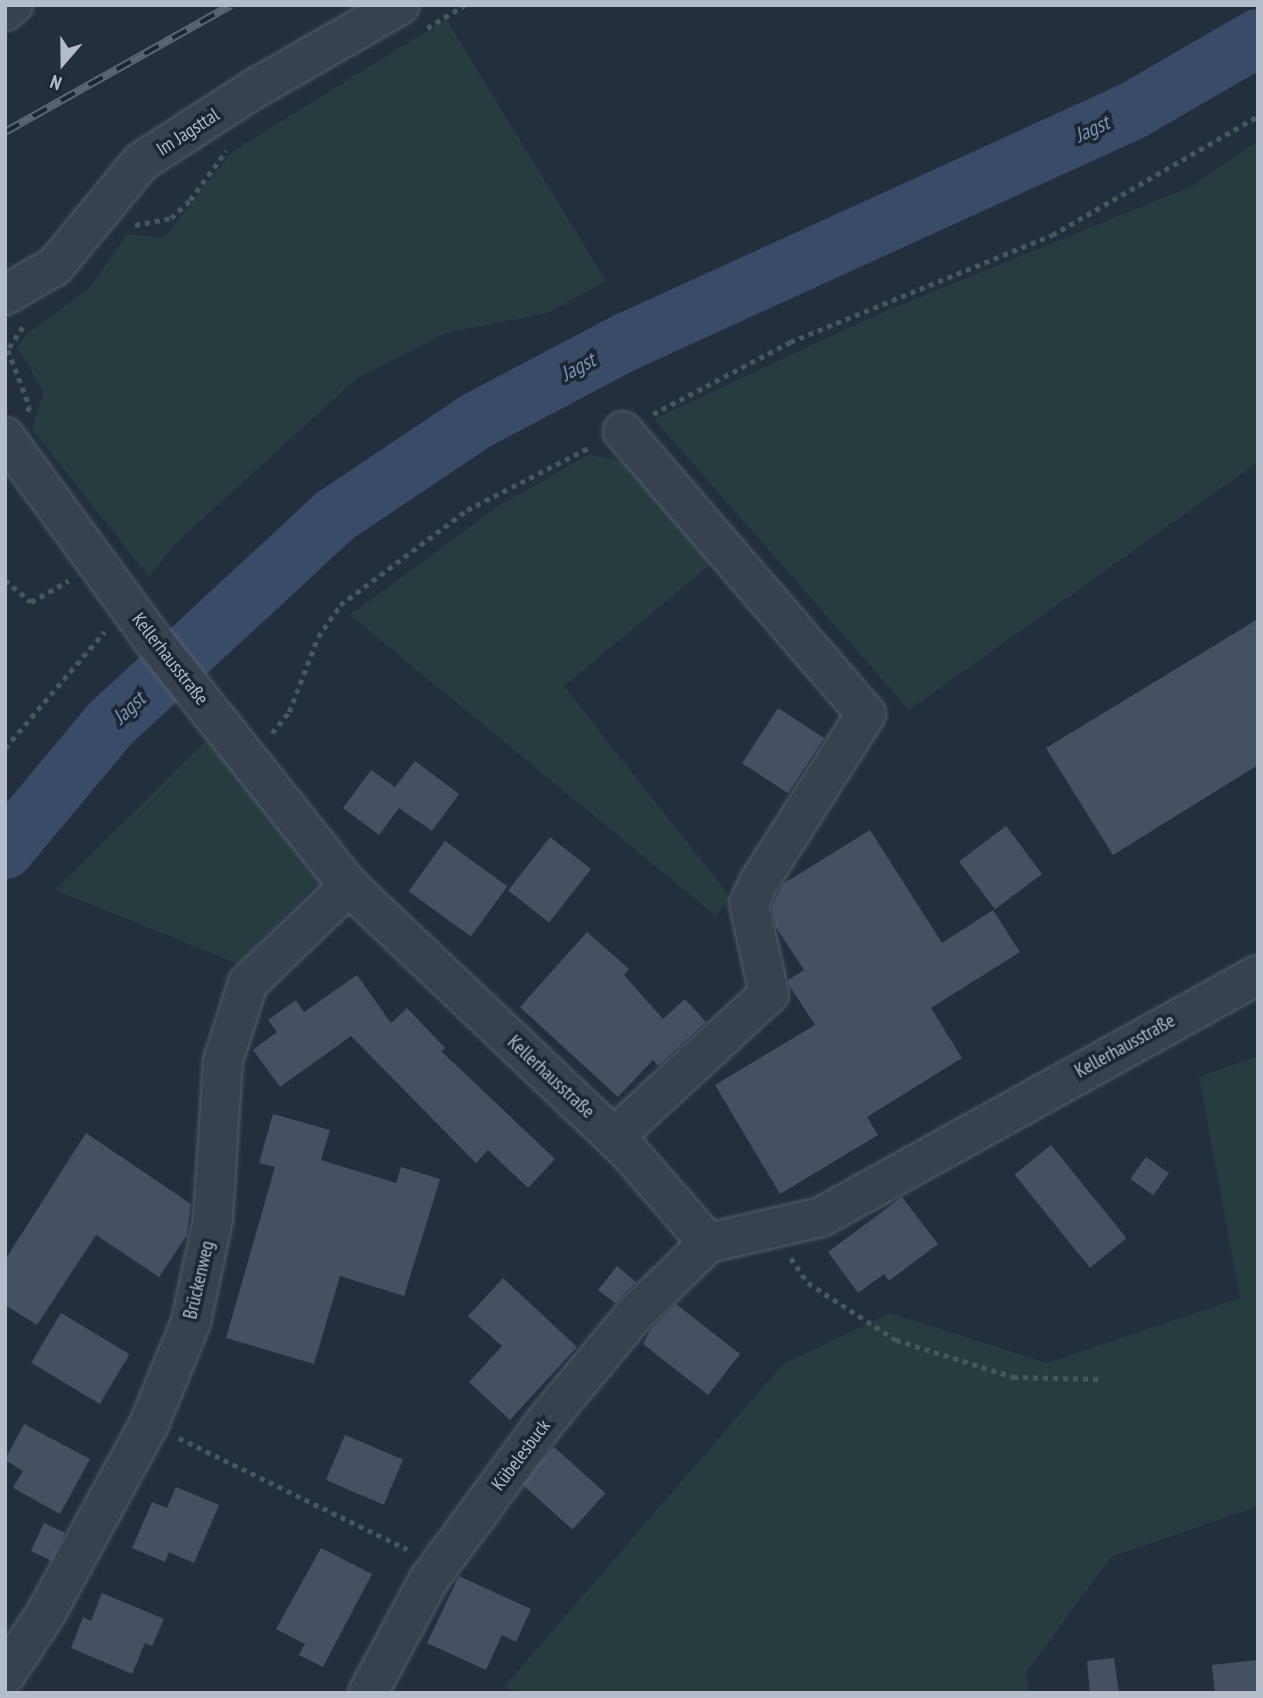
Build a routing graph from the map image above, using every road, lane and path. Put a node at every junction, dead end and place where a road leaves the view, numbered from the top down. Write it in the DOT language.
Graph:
graph roads {
  1 [pos="13,5"];
  2 [pos="465,5"];
  3 [pos="5,11"];
  4 [pos="409,19"];
  5 [pos="1258,116"];
  6 [pos="234,142"];
  7 [pos="127,225"];
  8 [pos="5,295"];
  9 [pos="32,321"];
  10 [pos="14,429"];
  11 [pos="623,430"];
  12 [pos="96,565"];
  13 [pos="5,580"];
  14 [pos="128,605"];
  15 [pos="5,748"];
  16 [pos="251,762"];
  17 [pos="349,886"];
  18 [pos="1258,975"];
  19 [pos="614,1137"];
  20 [pos="771,1228"];
  21 [pos="708,1243"];
  22 [pos="1099,1379"];
  23 [pos="149,1424"];
  24 [pos="440,1565"];
  25 [pos="5,1675"];
  26 [pos="368,1693"];
  1 -- 3 [label="street"];
  2 -- 4 [label="path"];
  4 -- 8 [label="street, Im Jagsttal"];
  5 -- 11 [label="path"];
  6 -- 7 [label="path"];
  9 -- 10 [label="path"];
  10 -- 12 [label="street, Kellerhausstraße"];
  11 -- 16 [label="path"];
  11 -- 19 [label="street"];
  12 -- 13 [label="path"];
  12 -- 14 [label="street, Kellerhausstraße"];
  14 -- 15 [label="path"];
  14 -- 16 [label="street, Kellerhausstraße"];
  16 -- 17 [label="street, Kellerhausstraße"];
  17 -- 19 [label="street, Kellerhausstraße"];
  17 -- 23 [label="street, Brückenweg"];
  18 -- 20 [label="street, Kellerhausstraße"];
  19 -- 21 [label="street, Kellerhausstraße"];
  20 -- 21 [label="street, Kellerhausstraße"];
  20 -- 22 [label="path"];
  21 -- 24 [label="street, Kübelesbuck"];
  23 -- 24 [label="path"];
  23 -- 25 [label="street, Brückenweg"];
  24 -- 26 [label="street, Kübelesbuck"];
}
